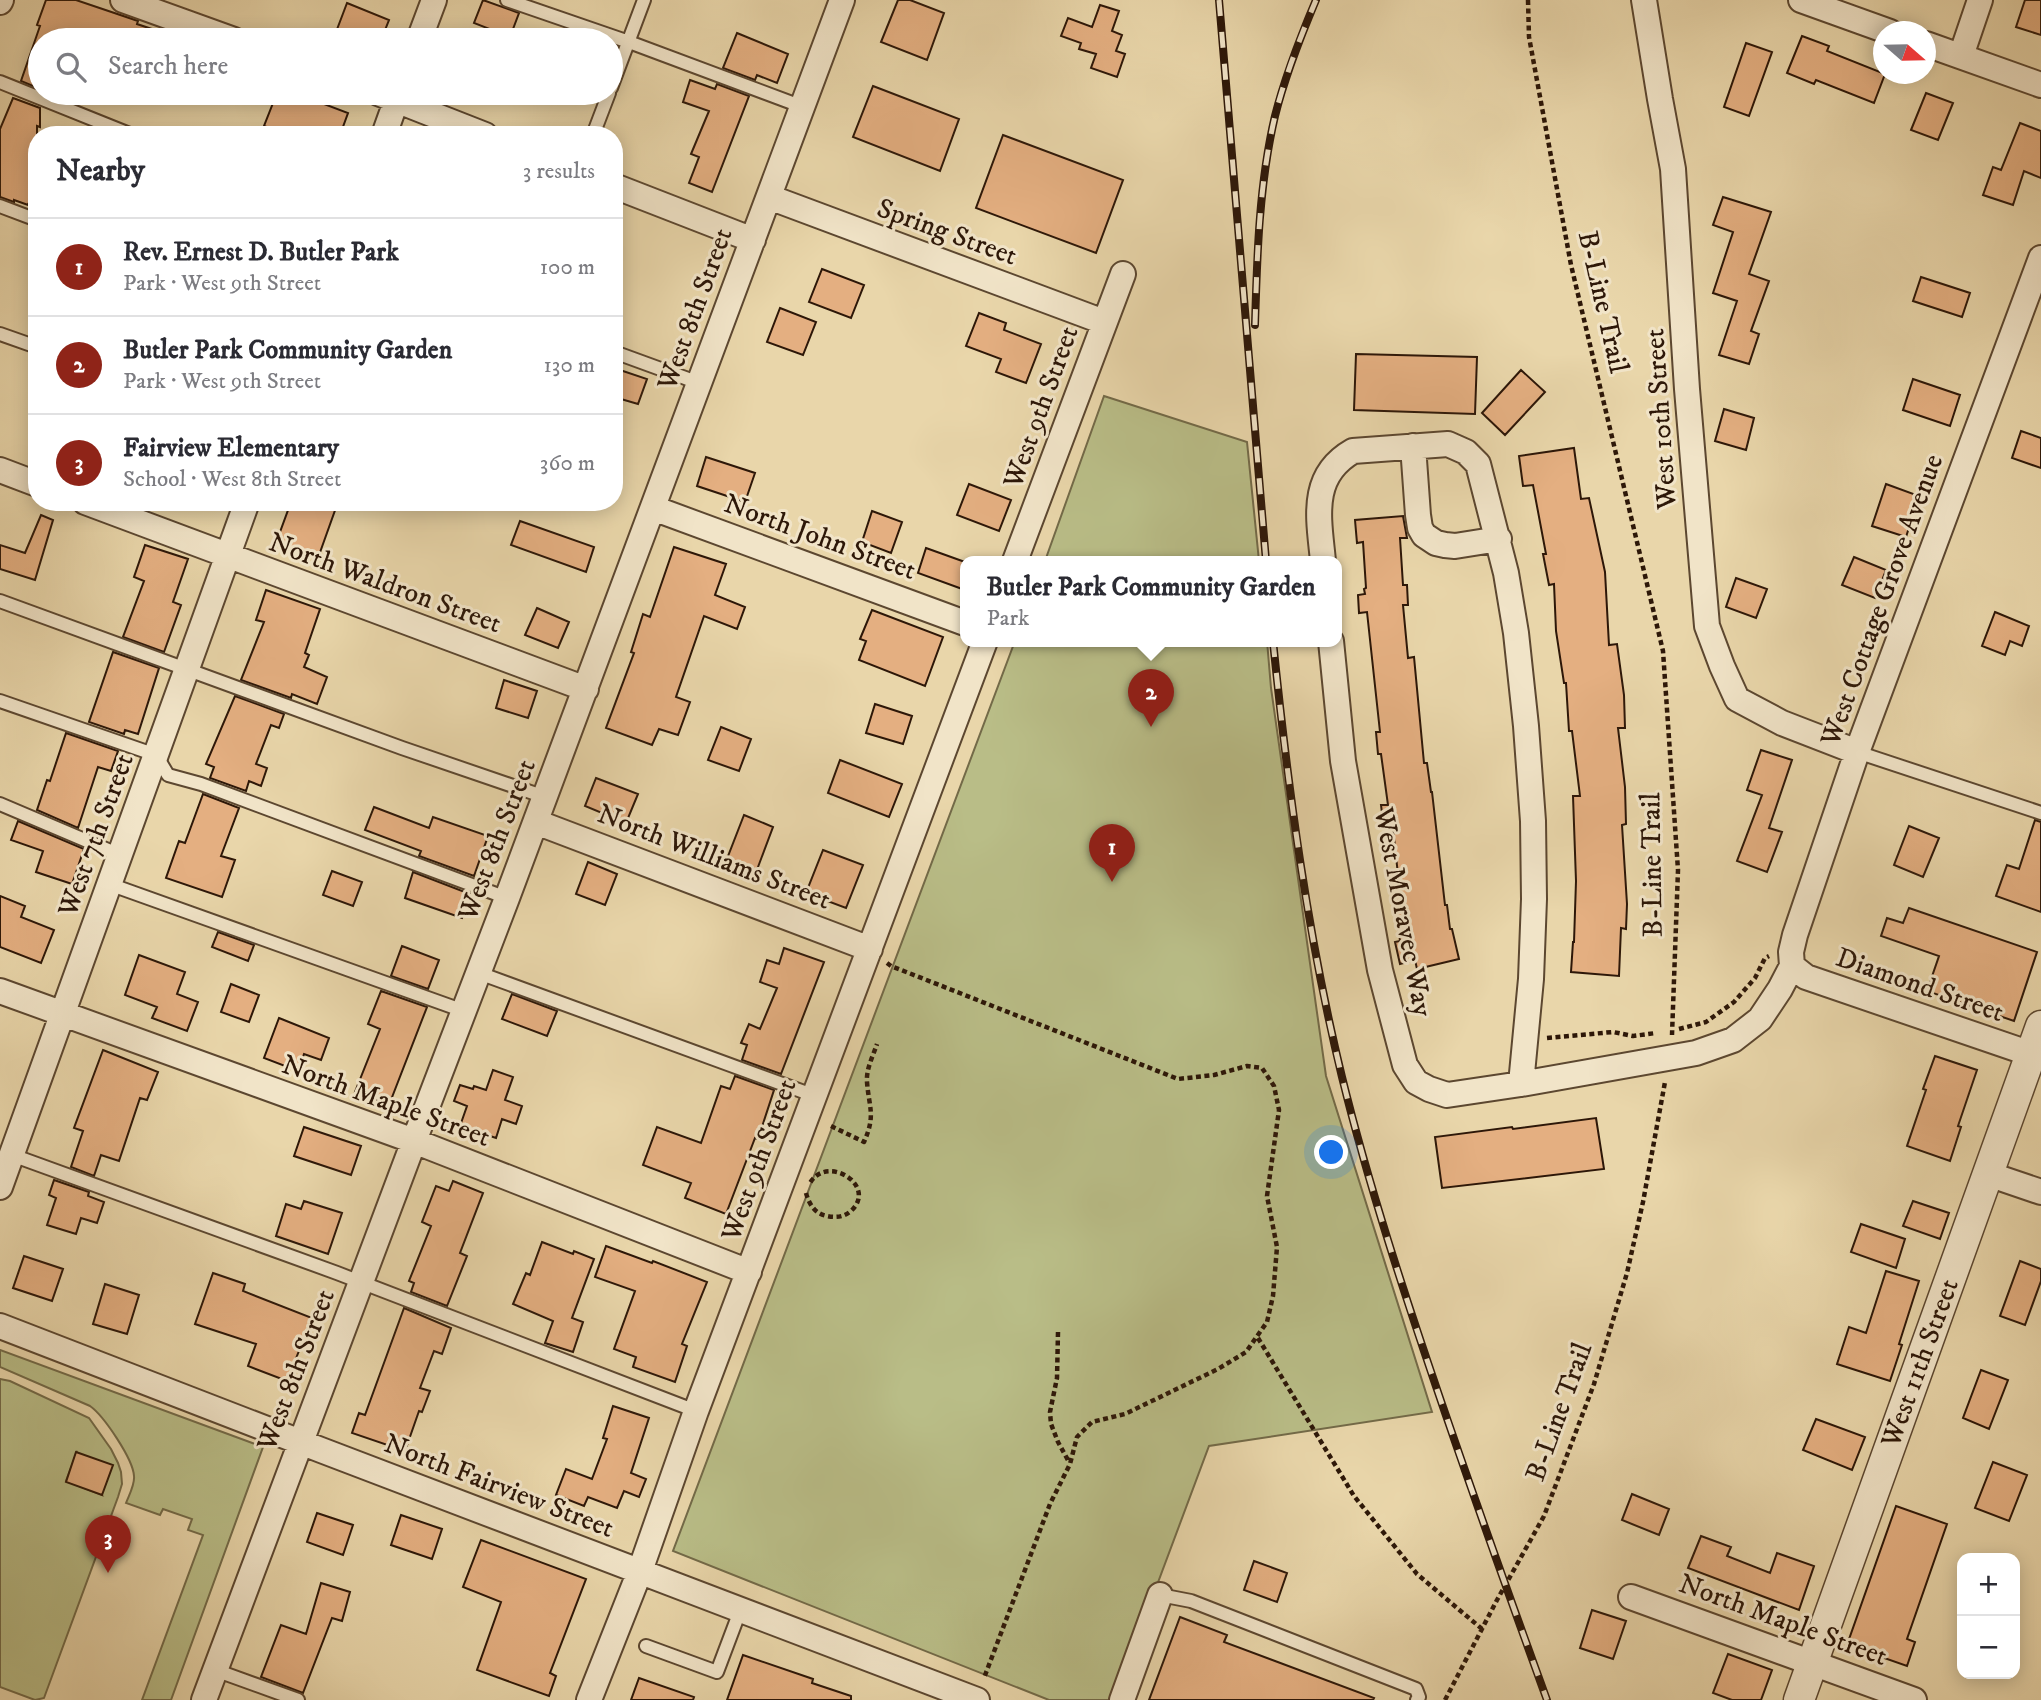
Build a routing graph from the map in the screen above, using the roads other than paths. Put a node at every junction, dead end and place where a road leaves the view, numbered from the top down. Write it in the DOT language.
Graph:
graph roads {
  1 [pos="123,0"];
  2 [pos="434,0"];
  3 [pos="507,0"];
  4 [pos="644,0"];
  5 [pos="842,0"];
  6 [pos="1644,0"];
  7 [pos="1801,0"];
  8 [pos="1980,0"];
  9 [pos="1873,26"];
  10 [pos="201,28"];
  11 [pos="424,28"];
  12 [pos="588,28"];
  13 [pos="623,40"];
  14 [pos="629,42"];
  15 [pos="1936,47"];
  16 [pos="1961,56"];
  17 [pos="623,57"];
  18 [pos="0,82"];
  19 [pos="2041,85"];
  20 [pos="28,93"];
  21 [pos="57,105"];
  22 [pos="389,105"];
  23 [pos="414,105"];
  24 [pos="604,105"];
  25 [pos="803,107"];
  26 [pos="110,126"];
  27 [pos="386,126"];
  28 [pos="464,126"];
  29 [pos="596,126"];
  30 [pos="623,189"];
  31 [pos="769,197"];
  32 [pos="0,206"];
  33 [pos="28,217"];
  34 [pos="753,240"];
  35 [pos="2041,258"];
  36 [pos="1123,274"];
  37 [pos="1104,322"];
  38 [pos="0,334"];
  39 [pos="28,344"];
  40 [pos="623,355"];
  41 [pos="699,383"];
  42 [pos="1413,446"];
  43 [pos="0,470"];
  44 [pos="28,481"];
  45 [pos="653,508"];
  46 [pos="109,511"];
  47 [pos="244,511"];
  48 [pos="1499,539"];
  49 [pos="227,556"];
  50 [pos="1017,556"];
  51 [pos="1323,556"];
  52 [pos="0,601"];
  53 [pos="960,621"];
  54 [pos="983,647"];
  55 [pos="1332,647"];
  56 [pos="187,669"];
  57 [pos="586,689"];
  58 [pos="0,701"];
  59 [pos="1857,752"];
  60 [pos="156,755"];
  61 [pos="545,797"];
  62 [pos="0,804"];
  63 [pos="2041,813"];
  64 [pos="536,822"];
  65 [pos="120,855"];
  66 [pos="110,884"];
  67 [pos="507,898"];
  68 [pos="870,949"];
  69 [pos="1792,956"];
  70 [pos="479,973"];
  71 [pos="0,991"];
  72 [pos="464,1011"];
  73 [pos="63,1015"];
  74 [pos="2041,1026"];
  75 [pos="2031,1054"];
  76 [pos="1521,1084"];
  77 [pos="815,1096"];
  78 [pos="414,1141"];
  79 [pos="12,1155"];
  80 [pos="1989,1174"];
  81 [pos="0,1188"];
  82 [pos="2041,1192"];
  83 [pos="749,1272"];
  84 [pos="361,1282"];
  85 [pos="0,1326"];
  86 [pos="696,1411"];
  87 [pos="300,1442"];
  88 [pos="640,1571"];
  89 [pos="1160,1595"];
  90 [pos="1631,1597"];
  91 [pos="740,1611"];
  92 [pos="646,1646"];
  93 [pos="1812,1661"];
  94 [pos="215,1670"];
  95 [pos="204,1700"];
  96 [pos="298,1700"];
  97 [pos="589,1700"];
  98 [pos="977,1700"];
  99 [pos="1122,1700"];
  100 [pos="1417,1700"];
  101 [pos="1798,1700"];
  102 [pos="1914,1700"];
  1 -- 10 [label="street"];
  2 -- 11 [label="street"];
  3 -- 12 [label="lane"];
  4 -- 14 [label="lane"];
  5 -- 25 [label="street, West 8th Street"];
  6 -- 59 [label="street, West 10th Street"];
  7 -- 9 [label="street"];
  8 -- 16 [label="street"];
  13 -- 14 [label="lane"];
  14 -- 17 [label="lane"];
  14 -- 25 [label="lane"];
  15 -- 16 [label="street"];
  16 -- 19 [label="street"];
  18 -- 20 [label="lane"];
  21 -- 26 [label="lane"];
  22 -- 27 [label="street"];
  23 -- 28 [label="street"];
  24 -- 29 [label="lane"];
  25 -- 31 [label="street, West 8th Street"];
  30 -- 34 [label="street"];
  31 -- 34 [label="street, West 8th Street"];
  31 -- 37 [label="street, Spring Street"];
  32 -- 33 [label="lane"];
  34 -- 41 [label="street, West 8th Street"];
  35 -- 59 [label="street, West Cottage Grove Avenue"];
  36 -- 37 [label="street, West 9th Street"];
  37 -- 50 [label="street, West 9th Street"];
  38 -- 39 [label="lane"];
  40 -- 41 [label="lane"];
  41 -- 45 [label="street, West 8th Street"];
  42 -- 48 [label="street"];
  42 -- 48 [label="street"];
  42 -- 51 [label="street"];
  43 -- 44 [label="street"];
  45 -- 53 [label="street, North John Street"];
  45 -- 57 [label="street, West 8th Street"];
  46 -- 49 [label="street, North Waldron Street"];
  47 -- 49 [label="street, West 7th Street"];
  48 -- 76 [label="street"];
  49 -- 56 [label="street, West 7th Street"];
  49 -- 57 [label="street, North Waldron Street"];
  52 -- 56 [label="lane"];
  54 -- 68 [label="street, West 9th Street"];
  55 -- 76 [label="street, West Moravec Way"];
  56 -- 60 [label="street, West 7th Street"];
  56 -- 61 [label="lane"];
  57 -- 61 [label="street, West 8th Street"];
  58 -- 60 [label="lane"];
  59 -- 63 [label="lane"];
  59 -- 69 [label="street, West Cottage Grove Avenue"];
  60 -- 65 [label="street, West 7th Street"];
  60 -- 67 [label="lane"];
  61 -- 64 [label="street, West 8th Street"];
  62 -- 65 [label="lane"];
  64 -- 67 [label="street, West 8th Street"];
  64 -- 68 [label="street, North Williams Street"];
  65 -- 66 [label="street, West 7th Street"];
  66 -- 72 [label="lane"];
  66 -- 73 [label="street, West 7th Street"];
  67 -- 70 [label="street, West 8th Street"];
  68 -- 77 [label="street, West 9th Street"];
  69 -- 75 [label="street, Diamond Street"];
  69 -- 76 [label="street, West Moravec Way"];
  70 -- 72 [label="street, West 8th Street"];
  70 -- 77 [label="lane"];
  71 -- 73 [label="street, North Maple Street"];
  72 -- 78 [label="street, West 8th Street"];
  73 -- 78 [label="street, North Maple Street"];
  73 -- 79 [label="street, West 7th Street"];
  74 -- 75 [label="street, West 11th Street"];
  75 -- 80 [label="street, West 11th Street"];
  77 -- 83 [label="street, West 9th Street"];
  78 -- 83 [label="street, North Maple Street"];
  78 -- 84 [label="street, West 8th Street"];
  79 -- 81 [label="street, West 7th Street"];
  79 -- 84 [label="lane"];
  80 -- 82 [label="street"];
  80 -- 93 [label="street, West 11th Street"];
  83 -- 86 [label="street, West 9th Street"];
  84 -- 86 [label="lane"];
  84 -- 87 [label="street, West 8th Street"];
  85 -- 87 [label="street, North Fairview Street"];
  86 -- 88 [label="street, West 9th Street"];
  87 -- 88 [label="street, North Fairview Street"];
  87 -- 94 [label="street, West 8th Street"];
  88 -- 91 [label="street, North Fairview Street"];
  88 -- 97 [label="street, West 9th Street"];
  89 -- 99 [label="street"];
  89 -- 100 [label="lane"];
  90 -- 93 [label="street, North Maple Street"];
  91 -- 92 [label="lane"];
  91 -- 98 [label="street, North Fairview Street"];
  93 -- 101 [label="street, West 11th Street"];
  93 -- 102 [label="street, North Maple Street"];
  94 -- 95 [label="street, West 8th Street"];
  94 -- 96 [label="lane"];
}
